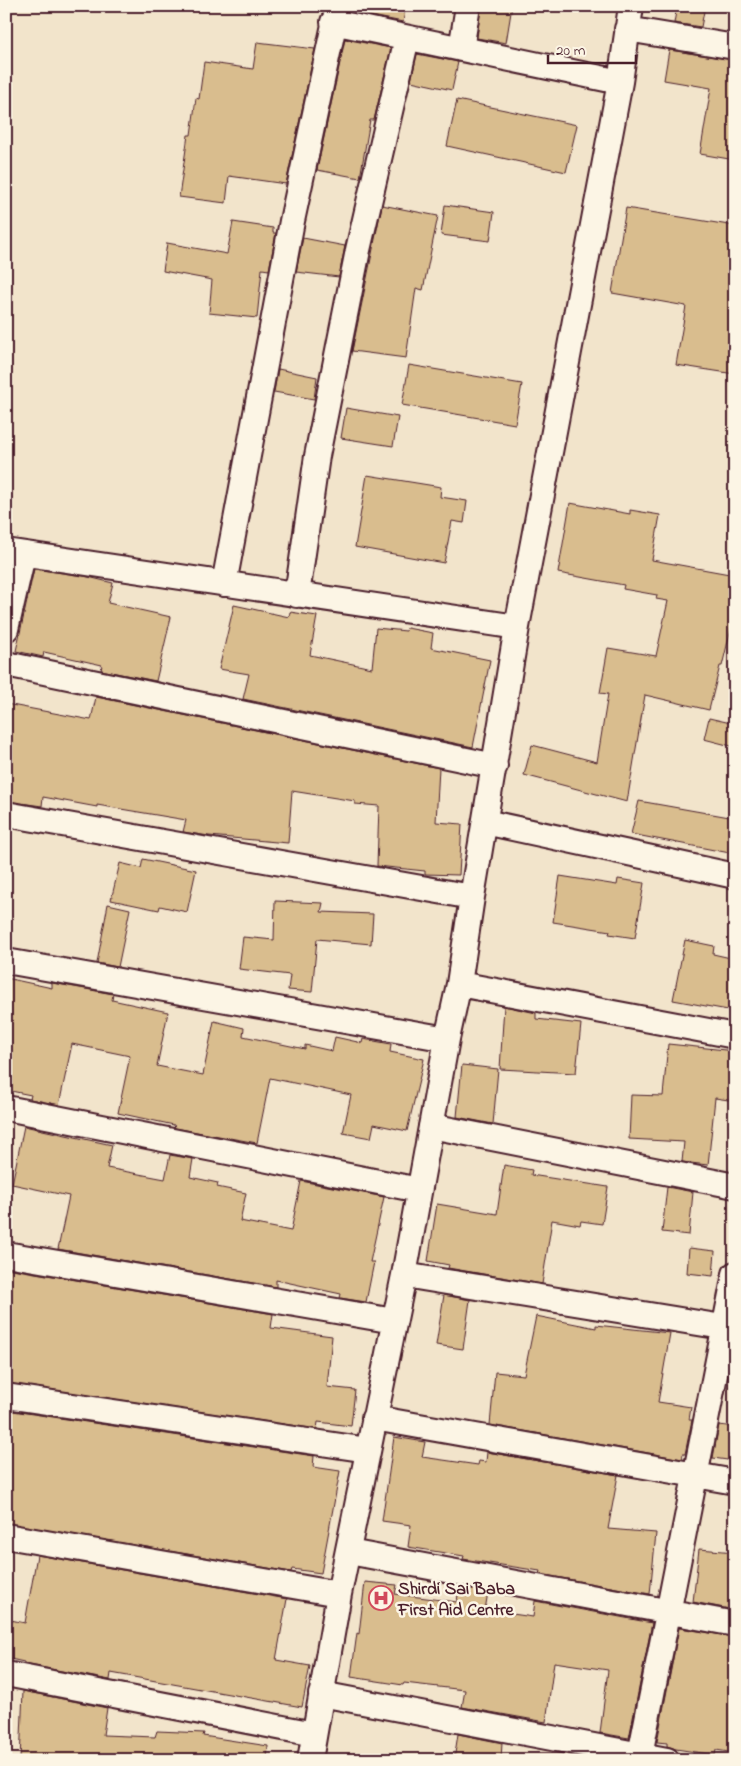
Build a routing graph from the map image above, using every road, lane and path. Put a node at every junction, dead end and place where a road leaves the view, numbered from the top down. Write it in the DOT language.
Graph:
graph roads {
  1 [pos="468,6"];
  2 [pos="335,14"];
  3 [pos="629,17"];
  4 [pos="407,38"];
  5 [pos="735,47"];
  6 [pos="461,49"];
  7 [pos="620,82"];
  8 [pos="14,553"];
  9 [pos="224,584"];
  10 [pos="297,595"];
  11 [pos="517,627"];
  12 [pos="6,629"];
  13 [pos="6,664"];
  14 [pos="495,766"];
  15 [pos="6,814"];
  16 [pos="485,822"];
  17 [pos="735,876"];
  18 [pos="472,897"];
  19 [pos="6,961"];
  20 [pos="460,984"];
  21 [pos="735,1036"];
  22 [pos="447,1039"];
  23 [pos="6,1108"];
  24 [pos="431,1126"];
  25 [pos="735,1186"];
  26 [pos="419,1190"];
  27 [pos="6,1254"];
  28 [pos="735,1274"];
  29 [pos="404,1275"];
  30 [pos="394,1321"];
  31 [pos="729,1328"];
  32 [pos="6,1396"];
  33 [pos="374,1418"];
  34 [pos="368,1450"];
  35 [pos="695,1475"];
  36 [pos="735,1482"];
  37 [pos="6,1536"];
  38 [pos="349,1552"];
  39 [pos="339,1594"];
  40 [pos="668,1612"];
  41 [pos="735,1624"];
  42 [pos="6,1674"];
  43 [pos="321,1694"];
  44 [pos="314,1734"];
  45 [pos="640,1757"];
  46 [pos="310,1760"];
  47 [pos="667,1760"];
  1 -- 6 [label="street"];
  2 -- 4 [label="street"];
  2 -- 9 [label="street"];
  3 -- 5 [label="street"];
  3 -- 7 [label="street"];
  4 -- 6 [label="street"];
  4 -- 10 [label="street"];
  6 -- 7 [label="street"];
  7 -- 11 [label="street"];
  8 -- 9 [label="street"];
  8 -- 12 [label="street"];
  9 -- 10 [label="street"];
  10 -- 11 [label="street"];
  11 -- 14 [label="street"];
  13 -- 14 [label="street"];
  14 -- 16 [label="street"];
  15 -- 18 [label="street"];
  16 -- 17 [label="street"];
  16 -- 18 [label="street"];
  18 -- 20 [label="street"];
  19 -- 22 [label="street"];
  20 -- 21 [label="street"];
  20 -- 22 [label="street"];
  22 -- 24 [label="street"];
  23 -- 26 [label="street"];
  24 -- 25 [label="street"];
  24 -- 26 [label="street"];
  26 -- 29 [label="street"];
  27 -- 30 [label="street"];
  28 -- 31 [label="street"];
  29 -- 30 [label="street"];
  29 -- 31 [label="street"];
  30 -- 33 [label="street"];
  31 -- 35 [label="street"];
  32 -- 34 [label="street"];
  33 -- 34 [label="street"];
  33 -- 35 [label="street"];
  34 -- 38 [label="street"];
  35 -- 36 [label="street"];
  35 -- 40 [label="street"];
  37 -- 39 [label="street"];
  38 -- 39 [label="street"];
  38 -- 40 [label="street"];
  39 -- 43 [label="street"];
  40 -- 41 [label="street"];
  40 -- 45 [label="street"];
  42 -- 44 [label="street"];
  43 -- 44 [label="street"];
  43 -- 45 [label="street"];
  44 -- 46 [label="street"];
  45 -- 47 [label="street"];
}
